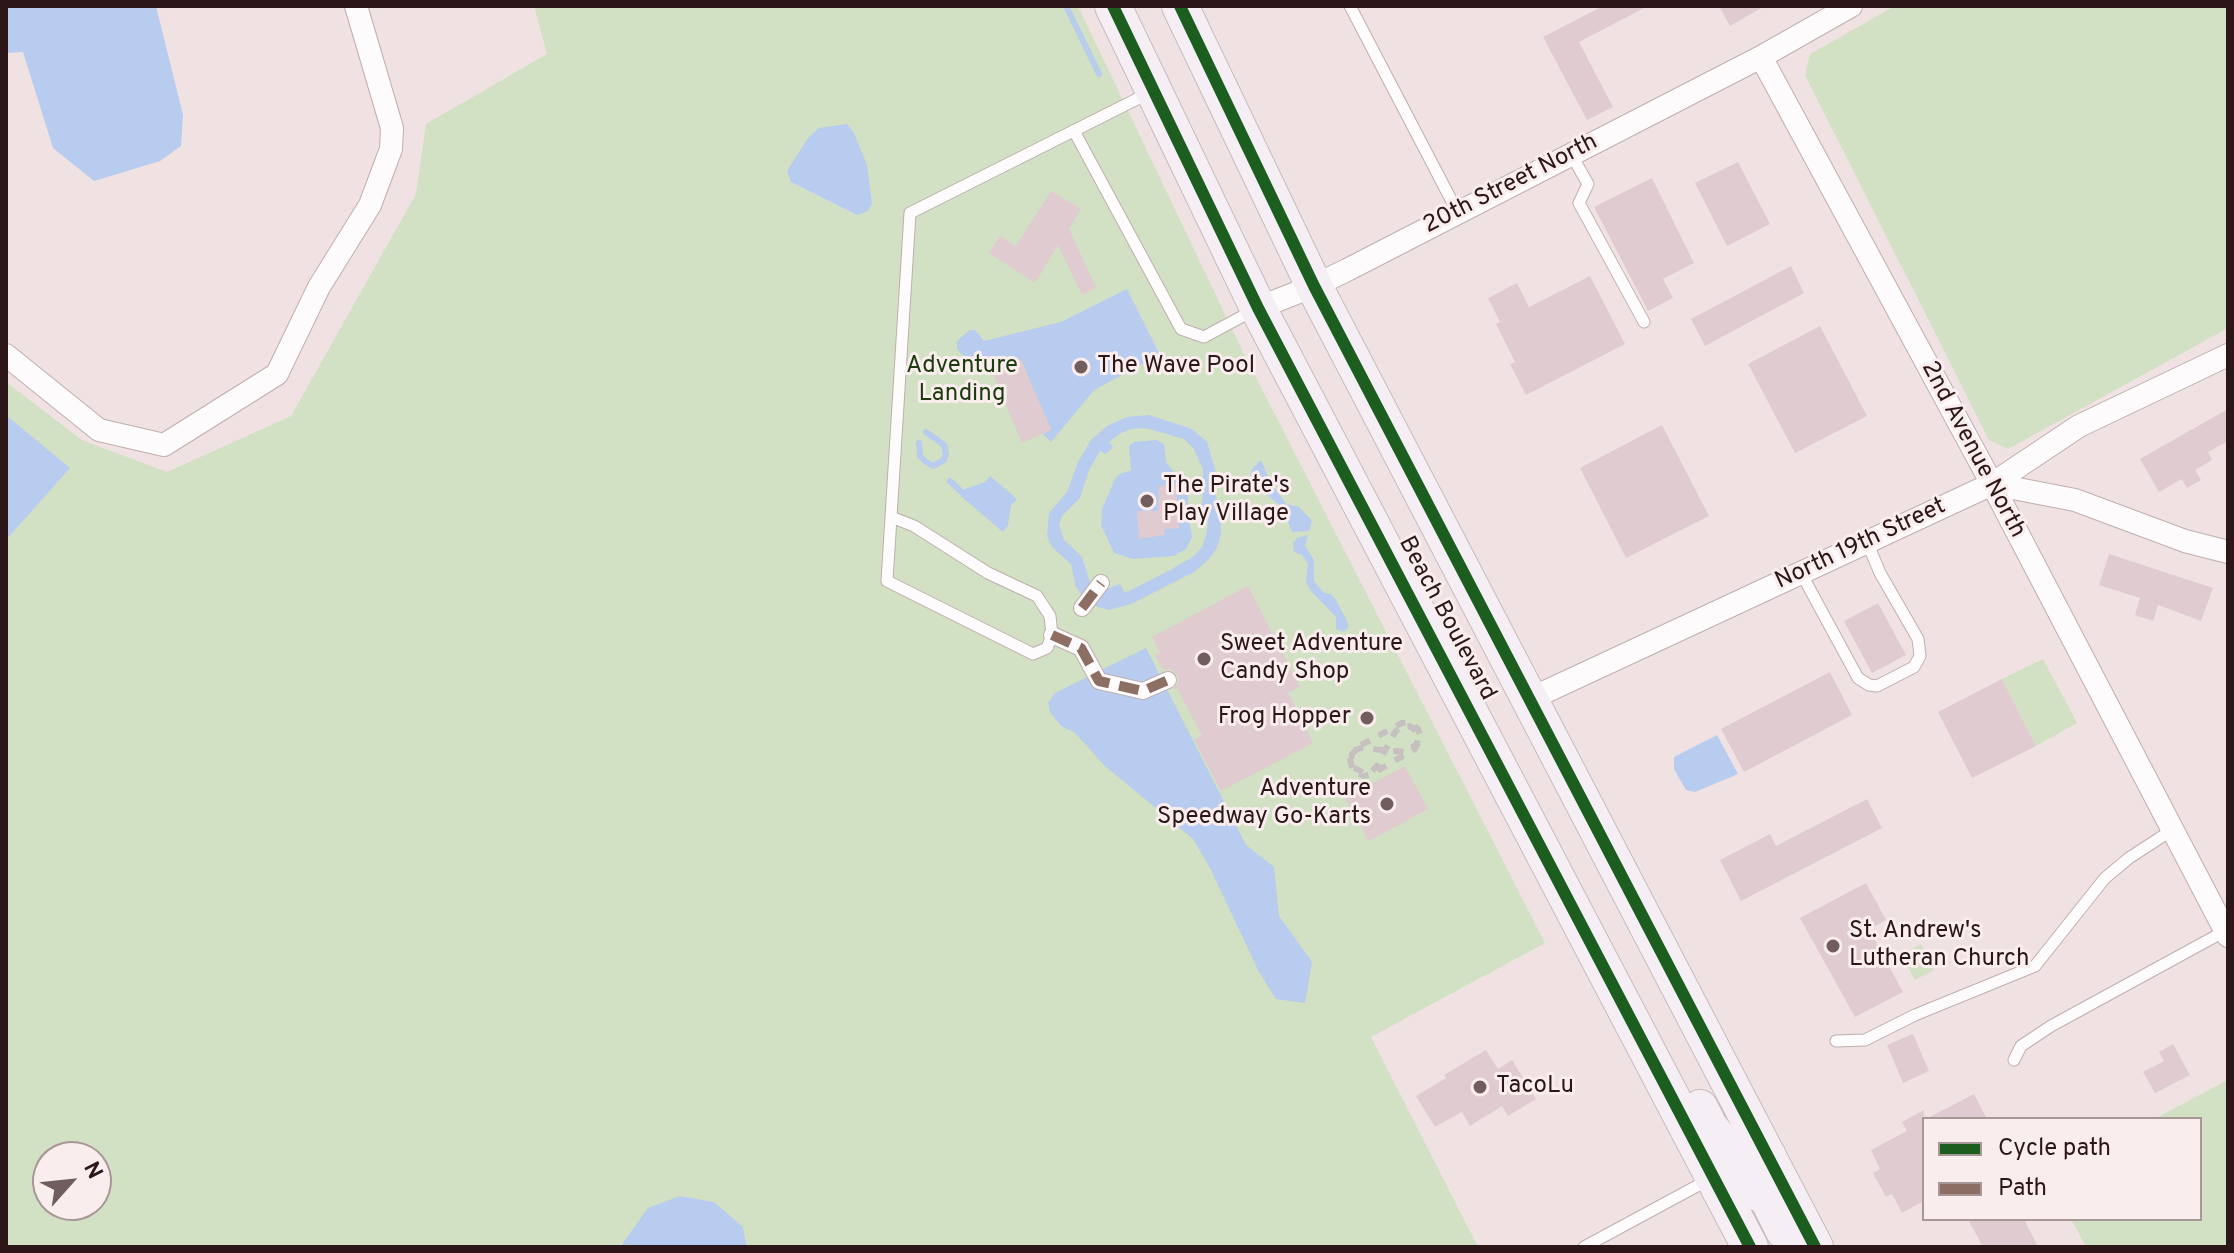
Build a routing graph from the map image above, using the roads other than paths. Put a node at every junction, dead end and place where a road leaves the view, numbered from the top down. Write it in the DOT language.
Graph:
graph roads {
  1 [pos="356,6"];
  2 [pos="1113,6"];
  3 [pos="1180,6"];
  4 [pos="1350,6"];
  5 [pos="1851,6"];
  6 [pos="1761,57"];
  7 [pos="1153,91"];
  8 [pos="1074,131"];
  9 [pos="1571,154"];
  10 [pos="1458,213"];
  11 [pos="1314,286"];
  12 [pos="1258,308"];
  13 [pos="1644,322"];
  14 [pos="6,355"];
  15 [pos="2228,355"];
  16 [pos="1992,484"];
  17 [pos="891,517"];
  18 [pos="1867,542"];
  19 [pos="2228,552"];
  20 [pos="1801,573"];
  21 [pos="1101,583"];
  22 [pos="1082,608"];
  23 [pos="1052,635"];
  24 [pos="1168,680"];
  25 [pos="1530,699"];
  26 [pos="2172,830"];
  27 [pos="2227,934"];
  28 [pos="1595,951"];
  29 [pos="1836,1041"];
  30 [pos="2014,1060"];
  31 [pos="1768,1156"];
  32 [pos="1714,1177"];
  33 [pos="1584,1247"];
  34 [pos="1750,1247"];
  35 [pos="1792,1247"];
  36 [pos="1815,1247"];
  1 -- 14 [label="street"];
  2 -- 7 [label="highway, Beach Boulevard"];
  3 -- 11 [label="highway"];
  4 -- 10 [label="lane"];
  5 -- 6 [label="street"];
  6 -- 9 [label="street, 20th Street North"];
  6 -- 16 [label="street, 2nd Avenue North"];
  7 -- 8 [label="lane"];
  7 -- 12 [label="highway, Beach Boulevard"];
  8 -- 12 [label="lane"];
  8 -- 17 [label="lane"];
  9 -- 10 [label="street, 20th Street North"];
  9 -- 13 [label="lane"];
  10 -- 11 [label="street, 20th Street North"];
  11 -- 12 [label="street, 20th Street North"];
  11 -- 25 [label="highway"];
  12 -- 28 [label="highway, Beach Boulevard"];
  15 -- 16 [label="street, North 19th Street"];
  16 -- 18 [label="street, North 19th Street"];
  16 -- 19 [label="street"];
  16 -- 26 [label="street, 2nd Avenue North"];
  17 -- 23 [label="lane"];
  17 -- 23 [label="lane"];
  18 -- 20 [label="street, North 19th Street"];
  18 -- 20 [label="lane"];
  20 -- 25 [label="street, North 19th Street"];
  21 -- 22 [label="street"];
  23 -- 24 [label="street"];
  25 -- 31 [label="highway"];
  26 -- 27 [label="street, 2nd Avenue North"];
  26 -- 29 [label="lane"];
  27 -- 30 [label="lane"];
  28 -- 31 [label="highway"];
  28 -- 32 [label="highway, Beach Boulevard"];
  31 -- 36 [label="highway"];
  32 -- 33 [label="lane"];
  32 -- 34 [label="highway, Beach Boulevard"];
  32 -- 35 [label="highway"];
}
